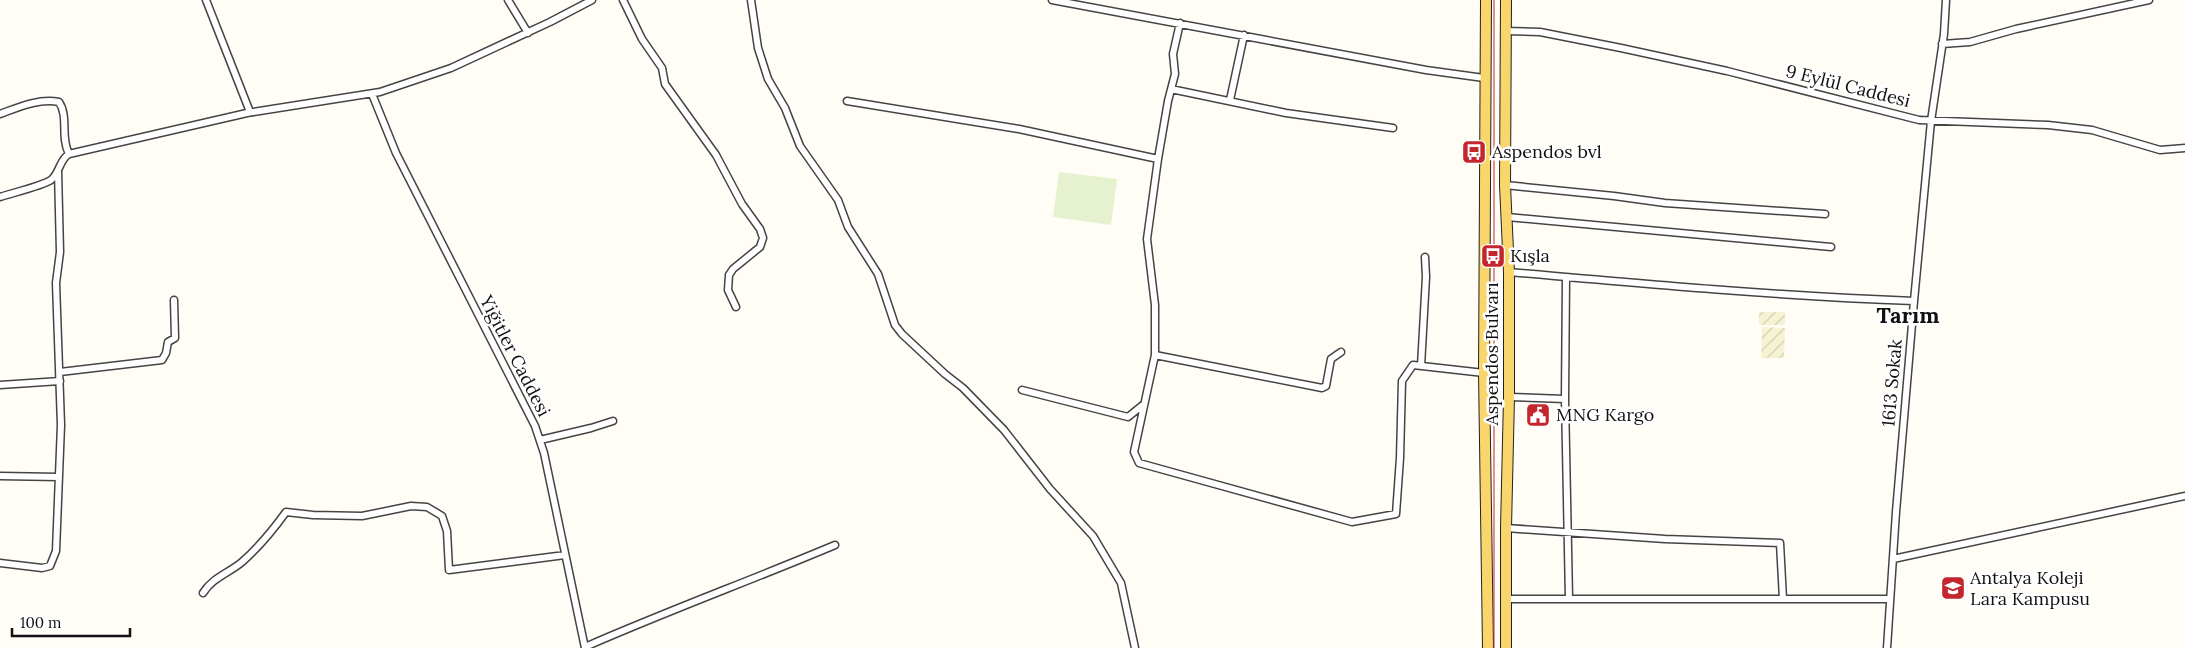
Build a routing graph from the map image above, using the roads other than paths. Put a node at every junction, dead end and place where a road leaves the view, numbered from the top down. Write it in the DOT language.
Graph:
graph roads {
  1 [pos="206,0"];
  2 [pos="508,0"];
  3 [pos="592,0"];
  4 [pos="623,0"];
  5 [pos="751,0"];
  6 [pos="1052,0"];
  7 [pos="1486,0"];
  8 [pos="1506,0"];
  9 [pos="1946,0"];
  10 [pos="2149,0"];
  11 [pos="1180,23"];
  12 [pos="1505,31"];
  13 [pos="528,32"];
  14 [pos="1244,35"];
  15 [pos="1942,44"];
  16 [pos="1484,78"];
  17 [pos="1171,89"];
  18 [pos="372,94"];
  19 [pos="847,100"];
  20 [pos="1230,100"];
  21 [pos="250,112"];
  22 [pos="0,114"];
  23 [pos="1931,121"];
  24 [pos="1393,128"];
  25 [pos="2185,148"];
  26 [pos="68,154"];
  27 [pos="1158,159"];
  28 [pos="58,171"];
  29 [pos="1505,185"];
  30 [pos="0,196"];
  31 [pos="1825,214"];
  32 [pos="1507,217"];
  33 [pos="1831,247"];
  34 [pos="1425,257"];
  35 [pos="1509,272"];
  36 [pos="1566,277"];
  37 [pos="174,300"];
  38 [pos="1914,301"];
  39 [pos="736,307"];
  40 [pos="1341,352"];
  41 [pos="1155,354"];
  42 [pos="1421,366"];
  43 [pos="60,372"];
  44 [pos="1484,373"];
  45 [pos="60,381"];
  46 [pos="0,385"];
  47 [pos="1022,390"];
  48 [pos="1509,397"];
  49 [pos="1566,399"];
  50 [pos="1144,404"];
  51 [pos="612,421"];
  52 [pos="540,440"];
  53 [pos="0,476"];
  54 [pos="59,477"];
  55 [pos="2185,496"];
  56 [pos="1506,528"];
  57 [pos="1569,531"];
  58 [pos="836,545"];
  59 [pos="565,556"];
  60 [pos="1893,559"];
  61 [pos="0,563"];
  62 [pos="203,593"];
  63 [pos="1506,599"];
  64 [pos="1569,599"];
  65 [pos="1783,599"];
  66 [pos="1890,599"];
  67 [pos="585,648"];
  68 [pos="1135,648"];
  69 [pos="1488,648"];
  70 [pos="1506,648"];
  71 [pos="1887,648"];
  1 -- 21 [label="street"];
  2 -- 13 [label="street"];
  3 -- 13 [label="street"];
  4 -- 39 [label="street"];
  5 -- 68 [label="street"];
  6 -- 11 [label="street"];
  7 -- 16 [label="main road, Aspendos Bulvarı"];
  8 -- 12 [label="main road, Aspendos Bulvarı"];
  9 -- 15 [label="street, 1613 Sokak"];
  10 -- 15 [label="street"];
  11 -- 14 [label="street"];
  11 -- 17 [label="street"];
  12 -- 23 [label="street, 9 Eylül Caddesi"];
  12 -- 29 [label="main road, Aspendos Bulvarı"];
  13 -- 18 [label="street"];
  14 -- 16 [label="street"];
  14 -- 20 [label="street"];
  15 -- 23 [label="street, 1613 Sokak"];
  16 -- 44 [label="main road, Aspendos Bulvarı"];
  17 -- 20 [label="street"];
  17 -- 27 [label="street"];
  18 -- 21 [label="street"];
  18 -- 52 [label="street, Yiğitler Caddesi"];
  19 -- 27 [label="street"];
  20 -- 24 [label="street"];
  21 -- 26 [label="street"];
  22 -- 26 [label="street"];
  23 -- 25 [label="street, 9 Eylül Caddesi"];
  23 -- 38 [label="street, 1613 Sokak"];
  26 -- 28 [label="street"];
  27 -- 41 [label="street"];
  28 -- 30 [label="street"];
  28 -- 43 [label="street"];
  29 -- 31 [label="street"];
  29 -- 32 [label="main road, Aspendos Bulvarı"];
  32 -- 33 [label="street"];
  32 -- 35 [label="main road, Aspendos Bulvarı"];
  34 -- 42 [label="street"];
  35 -- 36 [label="street"];
  35 -- 48 [label="main road, Aspendos Bulvarı"];
  36 -- 38 [label="street"];
  36 -- 49 [label="street"];
  37 -- 43 [label="street"];
  38 -- 60 [label="street, 1613 Sokak"];
  40 -- 41 [label="street"];
  41 -- 50 [label="street"];
  42 -- 44 [label="street"];
  42 -- 50 [label="street"];
  43 -- 45 [label="street"];
  44 -- 69 [label="main road, Aspendos Bulvarı"];
  45 -- 46 [label="street"];
  45 -- 54 [label="street"];
  47 -- 50 [label="street"];
  48 -- 49 [label="street"];
  48 -- 56 [label="main road, Aspendos Bulvarı"];
  49 -- 57 [label="street"];
  51 -- 52 [label="street"];
  52 -- 59 [label="street, Yiğitler Caddesi"];
  53 -- 54 [label="street"];
  54 -- 61 [label="street"];
  55 -- 60 [label="street"];
  56 -- 57 [label="street"];
  56 -- 63 [label="main road, Aspendos Bulvarı"];
  57 -- 64 [label="street"];
  57 -- 65 [label="street"];
  58 -- 67 [label="street"];
  59 -- 62 [label="street"];
  59 -- 67 [label="street, Yiğitler Caddesi"];
  60 -- 66 [label="street, 1613 Sokak"];
  63 -- 64 [label="street"];
  63 -- 70 [label="main road, Aspendos Bulvarı"];
  64 -- 65 [label="street"];
  65 -- 66 [label="street"];
  66 -- 71 [label="street, 1613 Sokak"];
}
